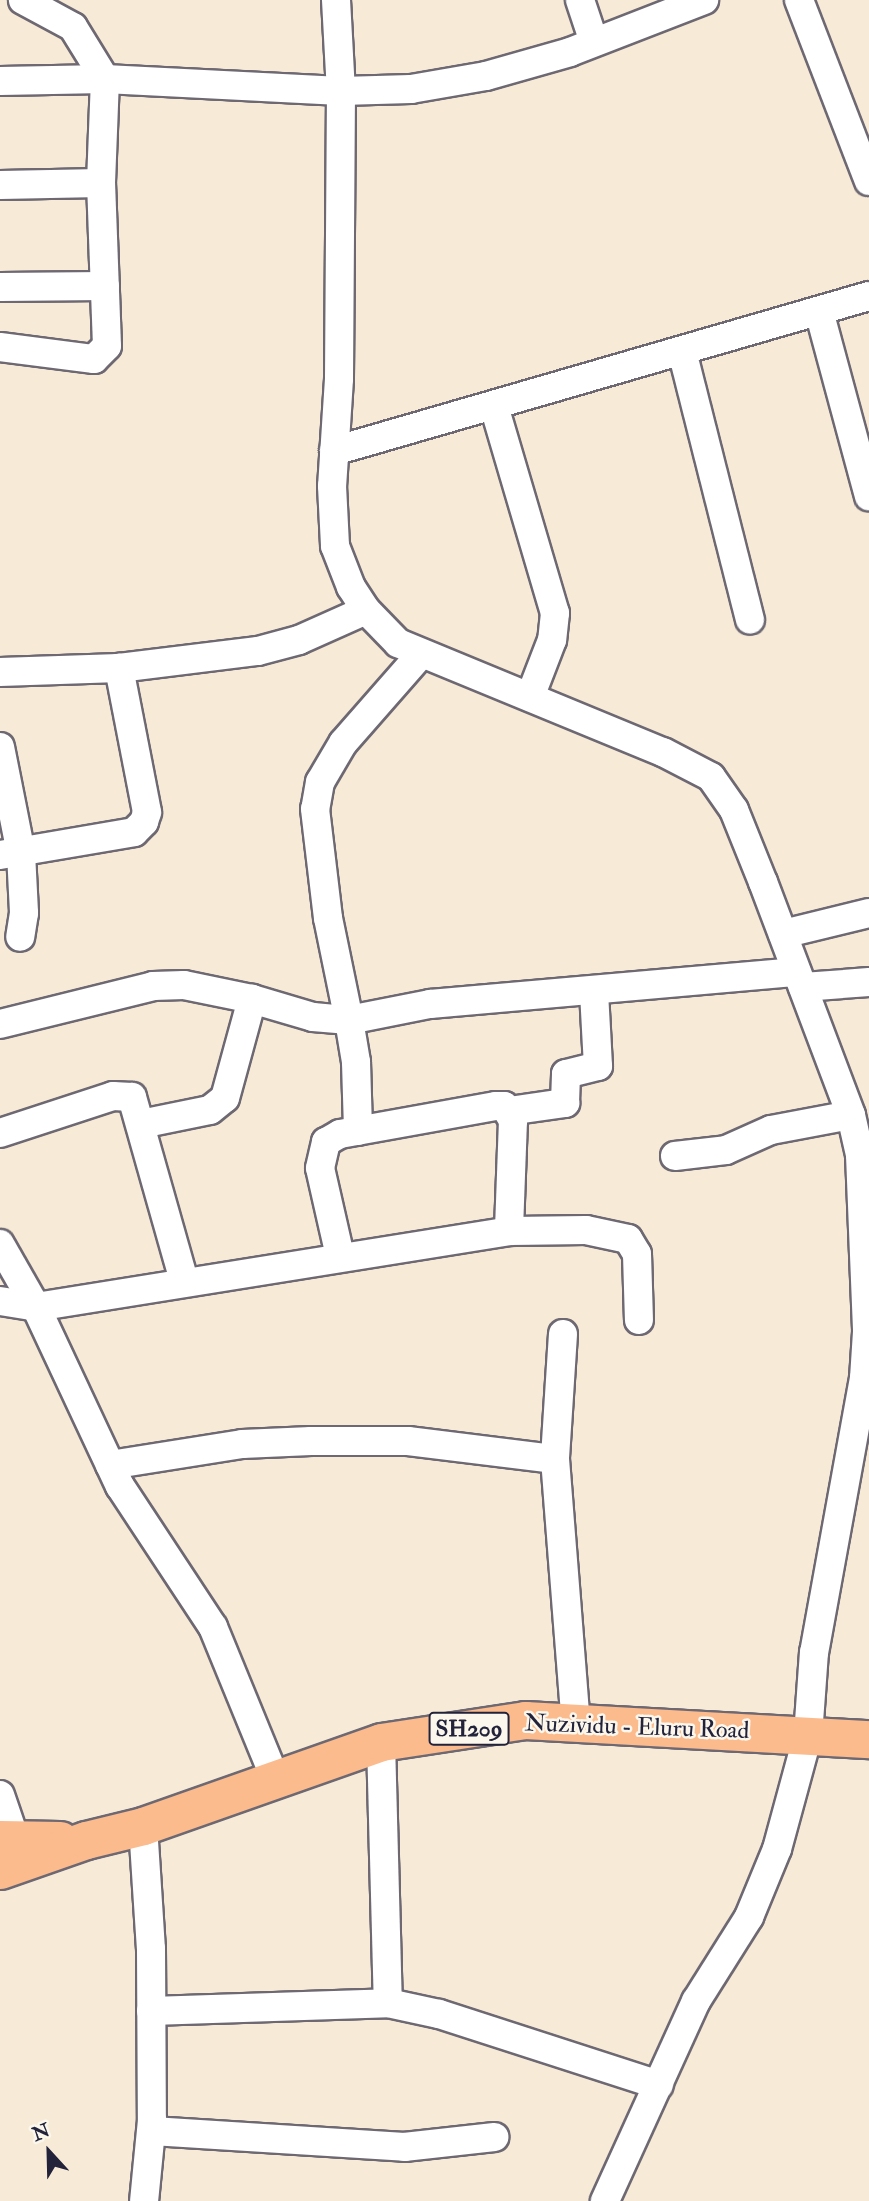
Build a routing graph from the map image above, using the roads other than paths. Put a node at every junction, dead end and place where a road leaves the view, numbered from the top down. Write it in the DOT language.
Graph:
graph roads {
  1 [pos="23,0"];
  2 [pos="336,0"];
  3 [pos="580,0"];
  4 [pos="704,0"];
  5 [pos="799,0"];
  6 [pos="594,42"];
  7 [pos="106,79"];
  8 [pos="0,81"];
  9 [pos="341,91"];
  10 [pos="869,181"];
  11 [pos="101,183"];
  12 [pos="0,185"];
  13 [pos="105,286"];
  14 [pos="0,287"];
  15 [pos="869,296"];
  16 [pos="819,311"];
  17 [pos="0,347"];
  18 [pos="682,351"];
  19 [pos="494,406"];
  20 [pos="334,451"];
  21 [pos="869,496"];
  22 [pos="366,610"];
  23 [pos="750,620"];
  24 [pos="421,654"];
  25 [pos="119,668"];
  26 [pos="0,672"];
  27 [pos="530,697"];
  28 [pos="0,747"];
  29 [pos="11,854"];
  30 [pos="869,913"];
  31 [pos="783,934"];
  32 [pos="20,937"];
  33 [pos="800,980"];
  34 [pos="869,982"];
  35 [pos="594,991"];
  36 [pos="252,999"];
  37 [pos="349,1020"];
  38 [pos="0,1024"];
  39 [pos="509,1111"];
  40 [pos="850,1115"];
  41 [pos="141,1124"];
  42 [pos="358,1131"];
  43 [pos="0,1133"];
  44 [pos="675,1156"];
  45 [pos="509,1231"];
  46 [pos="0,1244"];
  47 [pos="340,1256"];
  48 [pos="184,1281"];
  49 [pos="0,1301"];
  50 [pos="36,1307"];
  51 [pos="639,1320"];
  52 [pos="563,1335"];
  53 [pos="867,1379"];
  54 [pos="555,1459"];
  55 [pos="110,1465"];
  56 [pos="576,1723"];
  57 [pos="808,1735"];
  58 [pos="869,1739"];
  59 [pos="381,1742"];
  60 [pos="275,1778"];
  61 [pos="0,1795"];
  62 [pos="144,1826"];
  63 [pos="5,1850"];
  64 [pos="388,2003"];
  65 [pos="151,2011"];
  66 [pos="659,2085"];
  67 [pos="152,2131"];
  68 [pos="494,2137"];
  69 [pos="144,2201"];
  70 [pos="605,2201"];
  1 -- 7 [label="street"];
  2 -- 9 [label="street"];
  3 -- 6 [label="street"];
  4 -- 6 [label="street"];
  5 -- 10 [label="street"];
  6 -- 9 [label="street"];
  7 -- 8 [label="street"];
  7 -- 9 [label="street"];
  7 -- 11 [label="street"];
  9 -- 20 [label="street"];
  11 -- 12 [label="street"];
  11 -- 13 [label="street"];
  13 -- 14 [label="street"];
  13 -- 17 [label="street"];
  15 -- 16 [label="street"];
  16 -- 18 [label="street"];
  16 -- 21 [label="street"];
  18 -- 19 [label="street"];
  18 -- 23 [label="street"];
  19 -- 20 [label="street"];
  19 -- 27 [label="street"];
  20 -- 22 [label="street"];
  22 -- 24 [label="street"];
  22 -- 25 [label="street"];
  24 -- 27 [label="street"];
  24 -- 37 [label="street"];
  25 -- 26 [label="street"];
  25 -- 29 [label="street"];
  27 -- 31 [label="street"];
  28 -- 29 [label="street"];
  29 -- 32 [label="street"];
  30 -- 31 [label="street"];
  31 -- 33 [label="street"];
  33 -- 34 [label="street"];
  33 -- 35 [label="street"];
  33 -- 40 [label="street"];
  35 -- 37 [label="street"];
  35 -- 39 [label="street"];
  36 -- 37 [label="street"];
  36 -- 38 [label="street"];
  36 -- 41 [label="street"];
  37 -- 42 [label="street"];
  39 -- 42 [label="street"];
  39 -- 45 [label="street"];
  40 -- 44 [label="street"];
  40 -- 53 [label="street"];
  41 -- 43 [label="street"];
  41 -- 48 [label="street"];
  42 -- 47 [label="street"];
  45 -- 47 [label="street"];
  45 -- 51 [label="street"];
  46 -- 50 [label="street"];
  47 -- 48 [label="street"];
  48 -- 50 [label="street"];
  49 -- 50 [label="street"];
  50 -- 55 [label="street"];
  52 -- 54 [label="street"];
  53 -- 57 [label="street"];
  54 -- 55 [label="street"];
  54 -- 56 [label="street"];
  55 -- 60 [label="street"];
  56 -- 57 [label="main road, Nuzividu - Eluru Road / SH209"];
  56 -- 59 [label="main road, Nuzividu - Eluru Road / SH209"];
  57 -- 58 [label="main road, Nuzividu - Eluru Road / SH209"];
  57 -- 66 [label="street"];
  59 -- 60 [label="main road, Nuzividu - Eluru Road / SH209"];
  59 -- 64 [label="street"];
  60 -- 62 [label="main road, Nuzividu - Eluru Road / SH209"];
  61 -- 63 [label="street"];
  62 -- 63 [label="main road, Nuzividu - Eluru Road / SH209"];
  62 -- 65 [label="street"];
  64 -- 65 [label="street"];
  64 -- 66 [label="street"];
  65 -- 67 [label="street"];
  66 -- 70 [label="street"];
  67 -- 68 [label="street"];
  67 -- 69 [label="street"];
}
